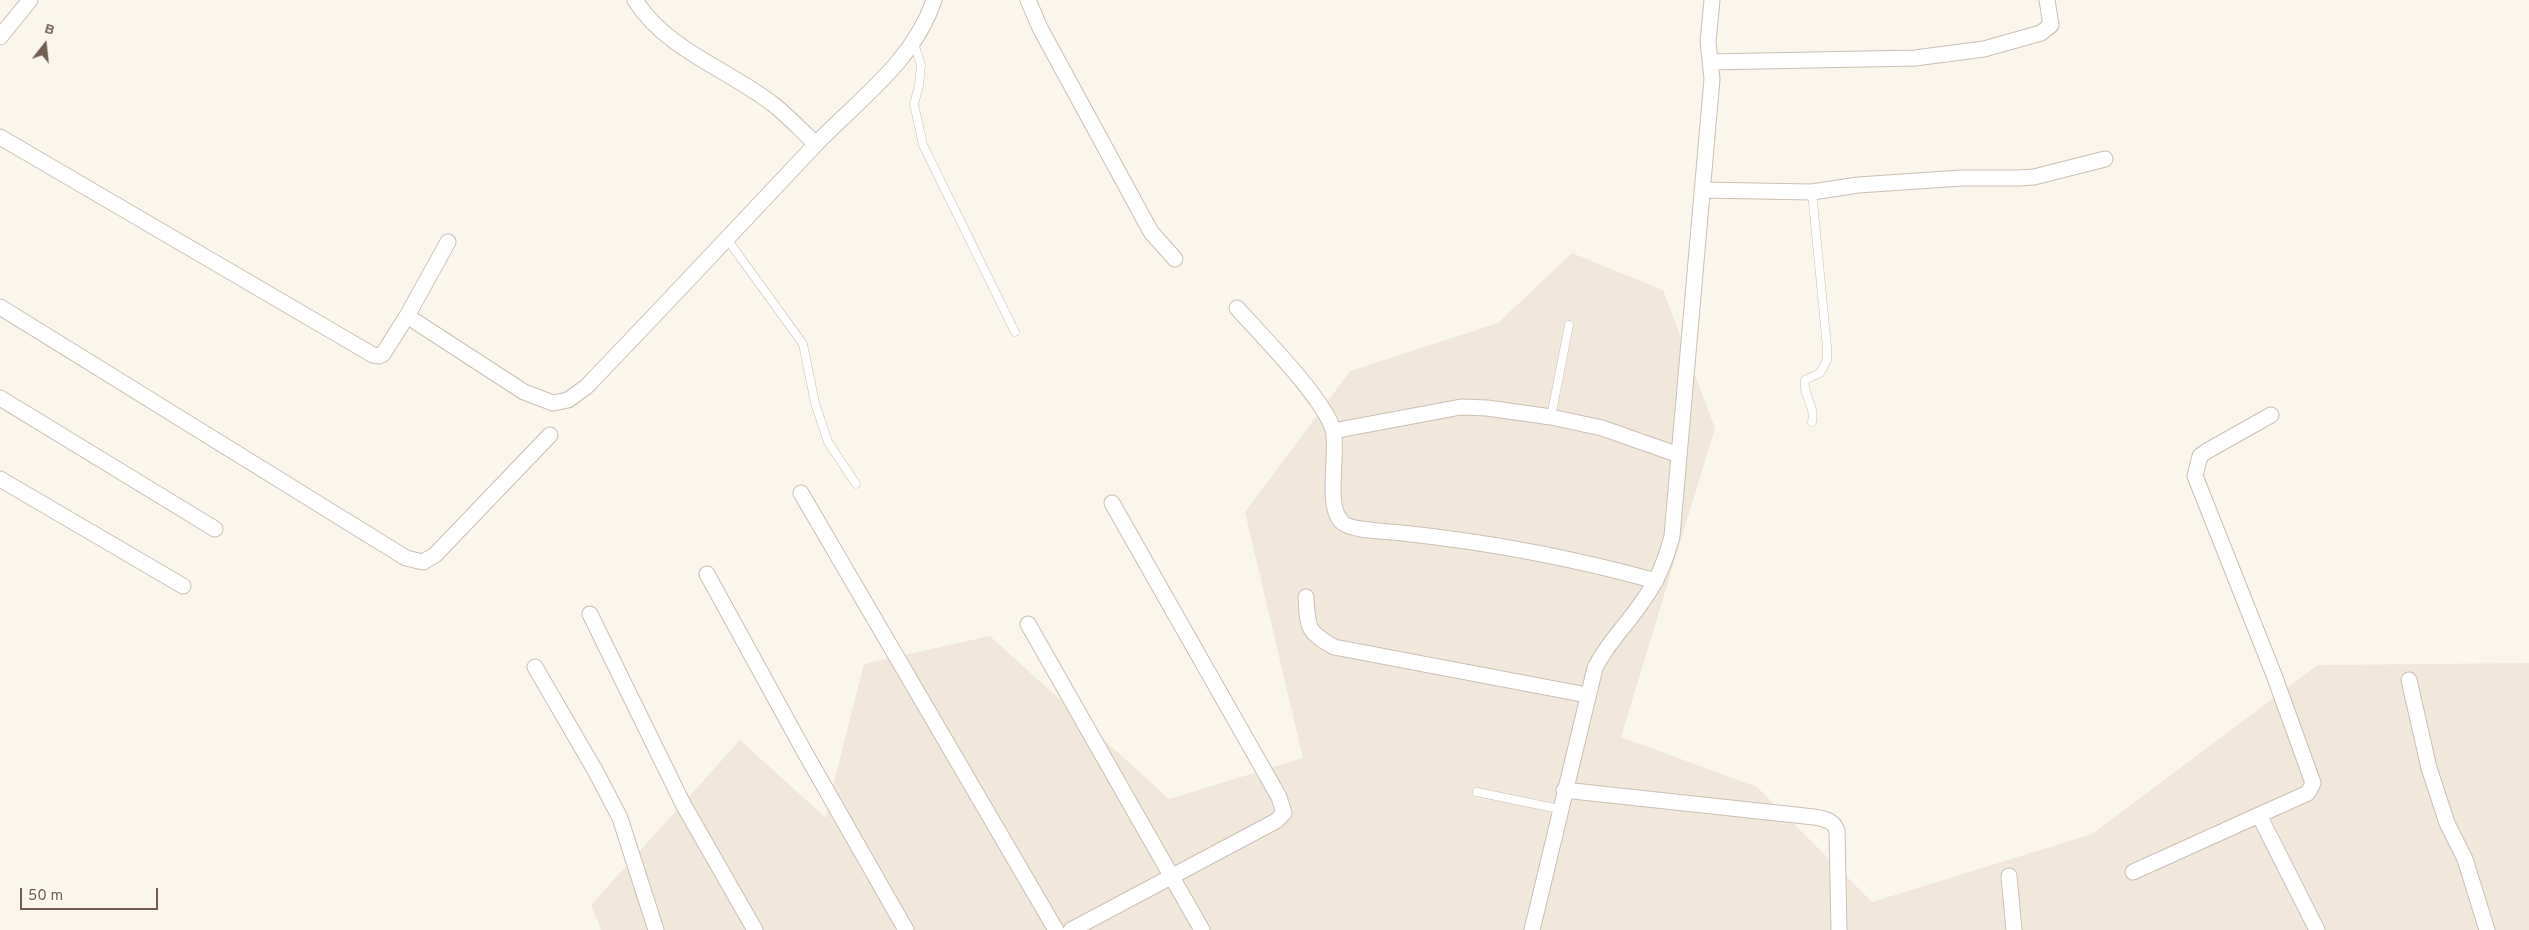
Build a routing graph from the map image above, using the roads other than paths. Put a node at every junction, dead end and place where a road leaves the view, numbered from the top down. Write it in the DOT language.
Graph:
graph roads {
  1 [pos="30,0"];
  2 [pos="635,0"];
  3 [pos="934,0"];
  4 [pos="1028,0"];
  5 [pos="1712,0"];
  6 [pos="2046,0"];
  7 [pos="0,36"];
  8 [pos="914,43"];
  9 [pos="1710,62"];
  10 [pos="0,137"];
  11 [pos="816,144"];
  12 [pos="2105,160"];
  13 [pos="1702,190"];
  14 [pos="1812,192"];
  15 [pos="727,239"];
  16 [pos="448,242"];
  17 [pos="1174,259"];
  18 [pos="0,307"];
  19 [pos="1238,308"];
  20 [pos="407,316"];
  21 [pos="1569,325"];
  22 [pos="1015,332"];
  23 [pos="0,398"];
  24 [pos="2271,415"];
  25 [pos="1551,417"];
  26 [pos="1812,422"];
  27 [pos="1333,431"];
  28 [pos="550,435"];
  29 [pos="1679,455"];
  30 [pos="0,479"];
  31 [pos="856,484"];
  32 [pos="800,493"];
  33 [pos="1112,503"];
  34 [pos="215,529"];
  35 [pos="707,574"];
  36 [pos="1656,582"];
  37 [pos="183,586"];
  38 [pos="1306,597"];
  39 [pos="590,614"];
  40 [pos="1028,624"];
  41 [pos="535,667"];
  42 [pos="2409,680"];
  43 [pos="1588,695"];
  44 [pos="1564,790"];
  45 [pos="1476,792"];
  46 [pos="1559,810"];
  47 [pos="2258,815"];
  48 [pos="2133,872"];
  49 [pos="1172,875"];
  50 [pos="2010,876"];
  51 [pos="656,930"];
  52 [pos="755,930"];
  53 [pos="906,930"];
  54 [pos="1056,930"];
  55 [pos="1071,930"];
  56 [pos="1202,930"];
  57 [pos="1532,930"];
  58 [pos="1839,930"];
  59 [pos="2014,930"];
  60 [pos="2317,930"];
  61 [pos="2487,930"];
  1 -- 7 [label="street"];
  2 -- 11 [label="street"];
  3 -- 8 [label="street"];
  4 -- 17 [label="street"];
  5 -- 9 [label="street"];
  6 -- 9 [label="street"];
  8 -- 11 [label="street"];
  8 -- 22 [label="lane"];
  9 -- 13 [label="street"];
  10 -- 20 [label="street"];
  11 -- 15 [label="street"];
  12 -- 14 [label="street"];
  13 -- 14 [label="street"];
  13 -- 29 [label="street"];
  14 -- 26 [label="lane"];
  15 -- 20 [label="street"];
  15 -- 31 [label="lane"];
  16 -- 20 [label="street"];
  18 -- 28 [label="street"];
  19 -- 27 [label="street"];
  21 -- 25 [label="lane"];
  23 -- 34 [label="street"];
  24 -- 47 [label="street"];
  25 -- 27 [label="street"];
  25 -- 29 [label="street"];
  27 -- 36 [label="street"];
  29 -- 36 [label="street"];
  30 -- 37 [label="street"];
  32 -- 54 [label="street"];
  33 -- 49 [label="street"];
  35 -- 53 [label="street"];
  36 -- 43 [label="street"];
  38 -- 43 [label="street"];
  39 -- 52 [label="street"];
  40 -- 49 [label="street"];
  41 -- 51 [label="street"];
  42 -- 61 [label="street"];
  43 -- 44 [label="street"];
  44 -- 46 [label="street"];
  44 -- 58 [label="street"];
  45 -- 46 [label="lane"];
  46 -- 57 [label="street"];
  47 -- 48 [label="street"];
  47 -- 60 [label="street"];
  49 -- 55 [label="street"];
  49 -- 56 [label="street"];
  50 -- 59 [label="street"];
}
